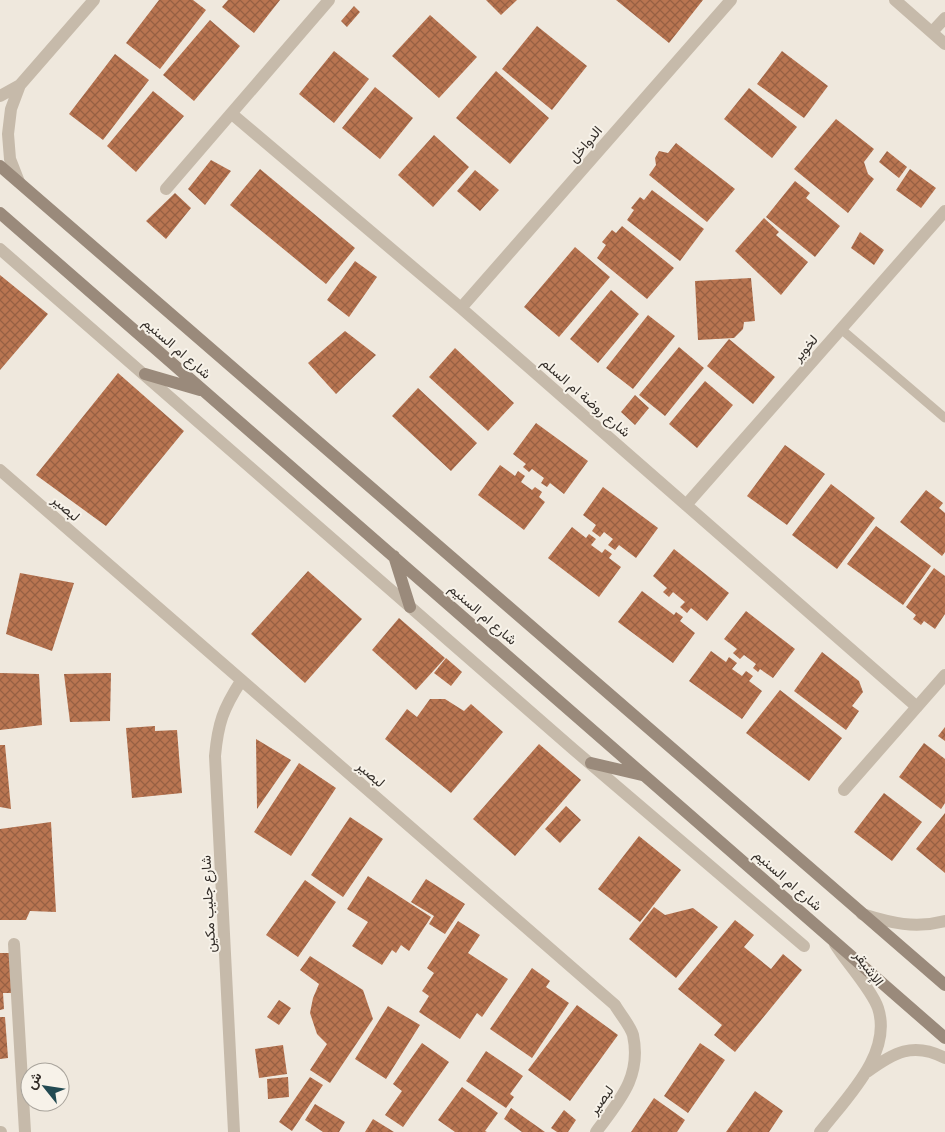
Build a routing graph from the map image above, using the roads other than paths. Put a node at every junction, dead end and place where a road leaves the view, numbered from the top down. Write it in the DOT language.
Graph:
graph roads {
  1 [pos="329,0"];
  2 [pos="731,0"];
  3 [pos="896,0"];
  4 [pos="93,1"];
  5 [pos="945,18"];
  6 [pos="932,32"];
  7 [pos="945,44"];
  8 [pos="20,85"];
  9 [pos="0,96"];
  10 [pos="232,114"];
  11 [pos="0,166"];
  12 [pos="19,182"];
  13 [pos="166,189"];
  14 [pos="945,211"];
  15 [pos="0,213"];
  16 [pos="0,249"];
  17 [pos="461,308"];
  18 [pos="841,329"];
  19 [pos="145,374"];
  20 [pos="204,391"];
  21 [pos="945,418"];
  22 [pos="0,470"];
  23 [pos="686,505"];
  24 [pos="394,556"];
  25 [pos="410,607"];
  26 [pos="945,675"];
  27 [pos="241,681"];
  28 [pos="917,708"];
  29 [pos="591,763"];
  30 [pos="646,776"];
  31 [pos="844,790"];
  32 [pos="862,914"];
  33 [pos="945,921"];
  34 [pos="831,937"];
  35 [pos="14,944"];
  36 [pos="804,946"];
  37 [pos="945,985"];
  38 [pos="945,1038"];
  39 [pos="945,1058"];
  40 [pos="864,1074"];
  41 [pos="25,1132"];
  42 [pos="234,1132"];
  43 [pos="596,1132"];
  44 [pos="820,1132"];
  1 -- 10 [label="street"];
  2 -- 17 [label="street, الدواخل"];
  3 -- 6 [label="street"];
  4 -- 8 [label="street"];
  5 -- 6 [label="street"];
  6 -- 7 [label="street"];
  8 -- 9 [label="street"];
  8 -- 12 [label="street"];
  10 -- 13 [label="street"];
  10 -- 17 [label="street, شارع روضة ام السلم"];
  11 -- 12 [label="main road, شارع ام السنيم"];
  12 -- 32 [label="main road, شارع ام السنيم"];
  14 -- 18 [label="street, لخوير"];
  15 -- 20 [label="main road, شارع ام السنيم"];
  16 -- 19 [label="street"];
  17 -- 23 [label="street, شارع روضة ام السلم"];
  18 -- 21 [label="lane"];
  18 -- 23 [label="street, لخوير"];
  19 -- 20 [label="main road"];
  19 -- 25 [label="street"];
  20 -- 24 [label="main road, شارع ام السنيم"];
  22 -- 27 [label="street, لبصير"];
  23 -- 28 [label="street, شارع روضة ام السلم"];
  24 -- 25 [label="main road"];
  24 -- 30 [label="main road, شارع ام السنيم"];
  25 -- 29 [label="street"];
  26 -- 28 [label="street"];
  27 -- 42 [label="street, شارع جليب مكين"];
  27 -- 43 [label="street, لبصير"];
  28 -- 31 [label="street"];
  29 -- 30 [label="main road"];
  29 -- 36 [label="street"];
  30 -- 34 [label="main road, شارع ام السنيم"];
  32 -- 33 [label="street"];
  32 -- 37 [label="main road, شارع ام السنيم"];
  34 -- 38 [label="main road, شارع ام السنيم"];
  34 -- 40 [label="street, الإشيقر"];
  35 -- 41 [label="street"];
  39 -- 40 [label="street, الإشيقر"];
  40 -- 44 [label="street, الإشيقر"];
}
